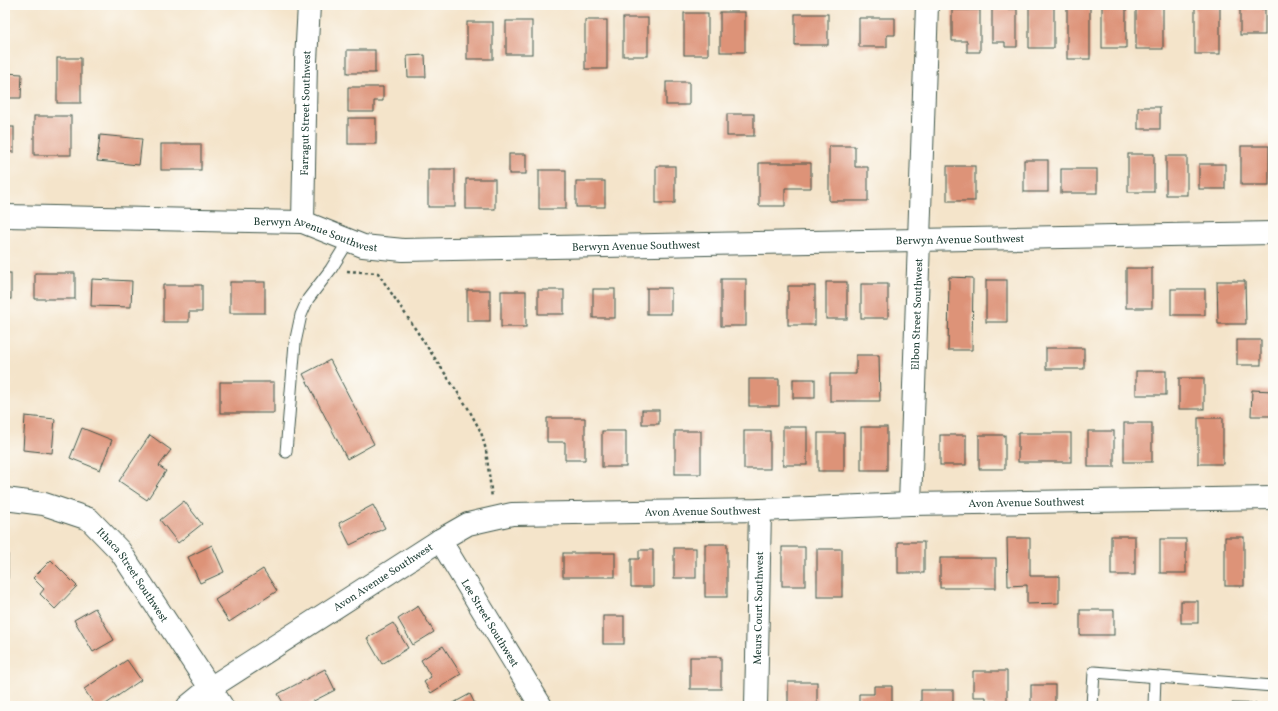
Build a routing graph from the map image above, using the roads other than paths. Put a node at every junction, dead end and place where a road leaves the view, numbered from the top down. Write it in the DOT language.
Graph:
graph roads {
  1 [pos="309,5"];
  2 [pos="927,5"];
  3 [pos="5,216"];
  4 [pos="303,222"];
  5 [pos="1273,233"];
  6 [pos="349,240"];
  7 [pos="918,241"];
  8 [pos="286,452"];
  9 [pos="1273,498"];
  10 [pos="5,499"];
  11 [pos="910,504"];
  12 [pos="760,510"];
  13 [pos="440,540"];
  14 [pos="1155,677"];
  15 [pos="1273,686"];
  16 [pos="210,688"];
  17 [pos="188,706"];
  18 [pos="222,706"];
  19 [pos="541,706"];
  20 [pos="756,706"];
  21 [pos="1092,706"];
  22 [pos="1154,706"];
  1 -- 4 [label="street, Farragut Street Southwest"];
  2 -- 7 [label="street, Elbon Street Southwest"];
  3 -- 4 [label="street, Berwyn Avenue Southwest"];
  4 -- 6 [label="street, Berwyn Avenue Southwest"];
  5 -- 7 [label="street, Berwyn Avenue Southwest"];
  6 -- 7 [label="street, Berwyn Avenue Southwest"];
  6 -- 8 [label="lane"];
  7 -- 11 [label="street, Elbon Street Southwest"];
  9 -- 11 [label="street, Avon Avenue Southwest"];
  10 -- 16 [label="street, Ithaca Street Southwest"];
  11 -- 12 [label="street, Avon Avenue Southwest"];
  12 -- 13 [label="street, Avon Avenue Southwest"];
  12 -- 20 [label="street, Meurs Court Southwest"];
  13 -- 16 [label="street, Avon Avenue Southwest"];
  13 -- 19 [label="street, Lee Street Southwest"];
  14 -- 15 [label="lane"];
  14 -- 21 [label="lane"];
  14 -- 22 [label="lane"];
  16 -- 17 [label="street, Avon Avenue Southwest"];
  16 -- 18 [label="street, Ithaca Street Southwest"];
}
